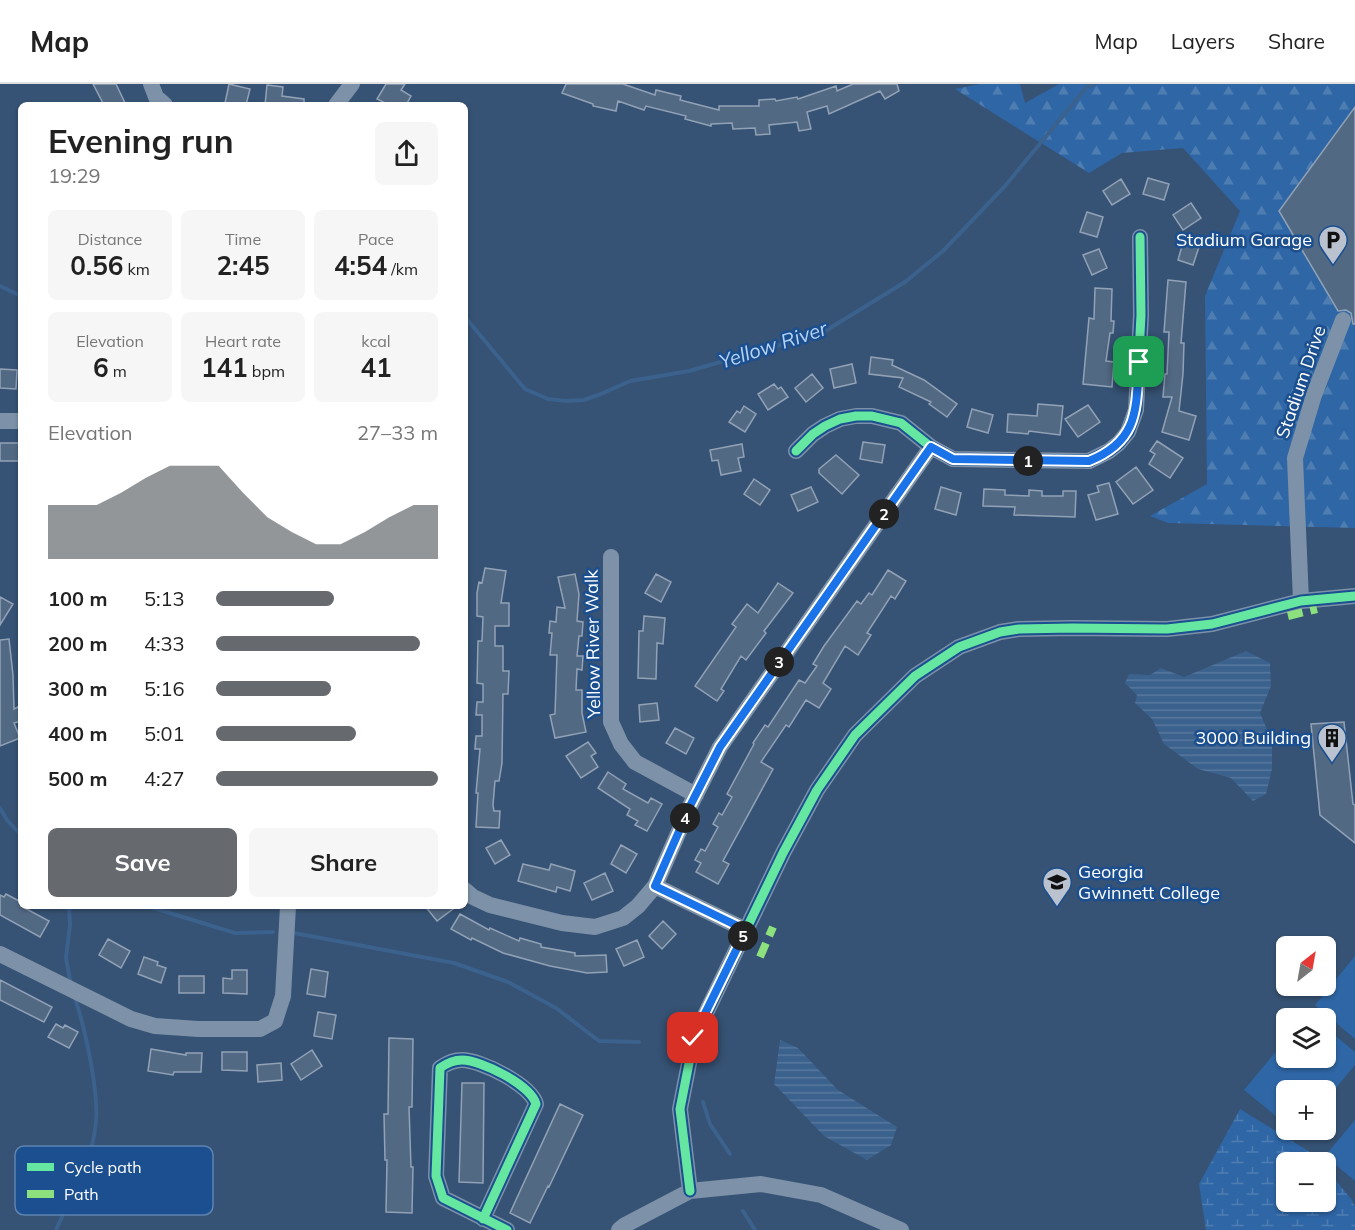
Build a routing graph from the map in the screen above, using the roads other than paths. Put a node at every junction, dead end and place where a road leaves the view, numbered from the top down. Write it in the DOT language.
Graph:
graph roads {
  1 [pos="151,84"];
  2 [pos="352,84"];
  3 [pos="162,102"];
  4 [pos="338,102"];
  5 [pos="1140,237"];
  6 [pos="1343,320"];
  7 [pos="0,421"];
  8 [pos="18,421"];
  9 [pos="931,447"];
  10 [pos="796,451"];
  11 [pos="611,557"];
  12 [pos="1355,596"];
  13 [pos="1301,601"];
  14 [pos="696,795"];
  15 [pos="655,886"];
  16 [pos="468,893"];
  17 [pos="288,909"];
  18 [pos="746,930"];
  19 [pos="0,954"];
  20 [pos="690,1191"];
  21 [pos="483,1219"];
  22 [pos="507,1230"];
  23 [pos="619,1230"];
  24 [pos="901,1230"];
  1 -- 3 [label="street"];
  2 -- 4 [label="street"];
  5 -- 9 [label="street"];
  6 -- 13 [label="street, Stadium Drive"];
  7 -- 8 [label="street"];
  9 -- 10 [label="street"];
  9 -- 14 [label="street"];
  11 -- 14 [label="street, Yellow River Walk"];
  12 -- 13 [label="street"];
  13 -- 18 [label="street"];
  14 -- 15 [label="street"];
  15 -- 16 [label="street"];
  15 -- 18 [label="street"];
  17 -- 19 [label="street"];
  18 -- 20 [label="street"];
  20 -- 23 [label="street"];
  20 -- 24 [label="street"];
  21 -- 21 [label="street"];
  21 -- 22 [label="street"];
}
